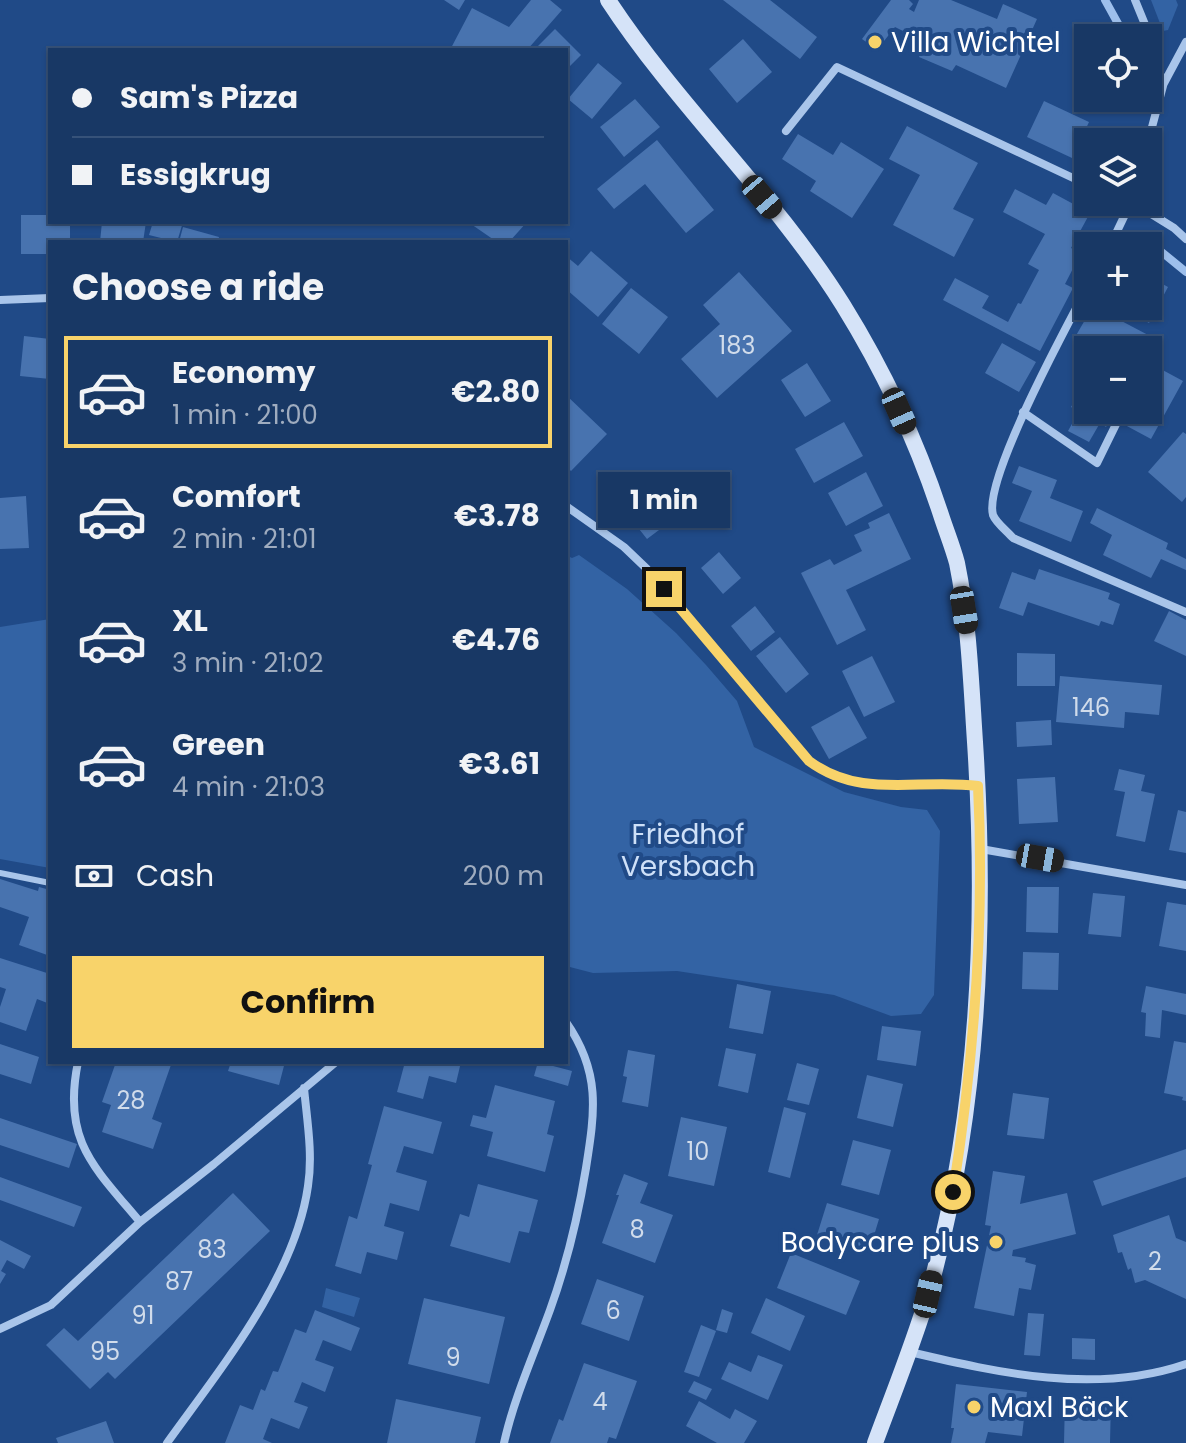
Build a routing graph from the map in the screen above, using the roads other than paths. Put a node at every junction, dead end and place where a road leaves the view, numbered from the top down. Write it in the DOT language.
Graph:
graph roads {
  1 [pos="608,0"];
  2 [pos="1135,0"];
  3 [pos="1186,42"];
  4 [pos="1163,86"];
  5 [pos="1152,128"];
  6 [pos="786,131"];
  7 [pos="1074,178"];
  8 [pos="1155,216"];
  9 [pos="1186,239"];
  10 [pos="48,298"];
  11 [pos="0,300"];
  12 [pos="1074,313"];
  13 [pos="1023,412"];
  14 [pos="1116,424"];
  15 [pos="568,507"];
  16 [pos="1186,612"];
  17 [pos="978,786"];
  18 [pos="981,849"];
  19 [pos="0,873"];
  20 [pos="48,883"];
  21 [pos="1186,885"];
  22 [pos="568,1025"];
  23 [pos="78,1064"];
  24 [pos="334,1064"];
  25 [pos="304,1088"];
  26 [pos="140,1222"];
  27 [pos="0,1329"];
  28 [pos="910,1352"];
  29 [pos="1186,1364"];
  30 [pos="167,1443"];
  31 [pos="504,1443"];
  32 [pos="875,1443"];
  1 -- 17 [label="main road"];
  2 -- 4 [label="street"];
  3 -- 4 [label="street"];
  4 -- 5 [label="street"];
  6 -- 7 [label="street"];
  8 -- 9 [label="street"];
  10 -- 11 [label="street"];
  12 -- 13 [label="street"];
  13 -- 14 [label="street"];
  13 -- 16 [label="street"];
  15 -- 17 [label="street"];
  17 -- 18 [label="main road"];
  18 -- 21 [label="street"];
  18 -- 28 [label="main road"];
  19 -- 20 [label="lane"];
  22 -- 31 [label="street"];
  23 -- 26 [label="street"];
  24 -- 25 [label="street"];
  25 -- 26 [label="street"];
  25 -- 30 [label="street"];
  26 -- 27 [label="street"];
  28 -- 29 [label="street"];
  28 -- 32 [label="main road"];
}
